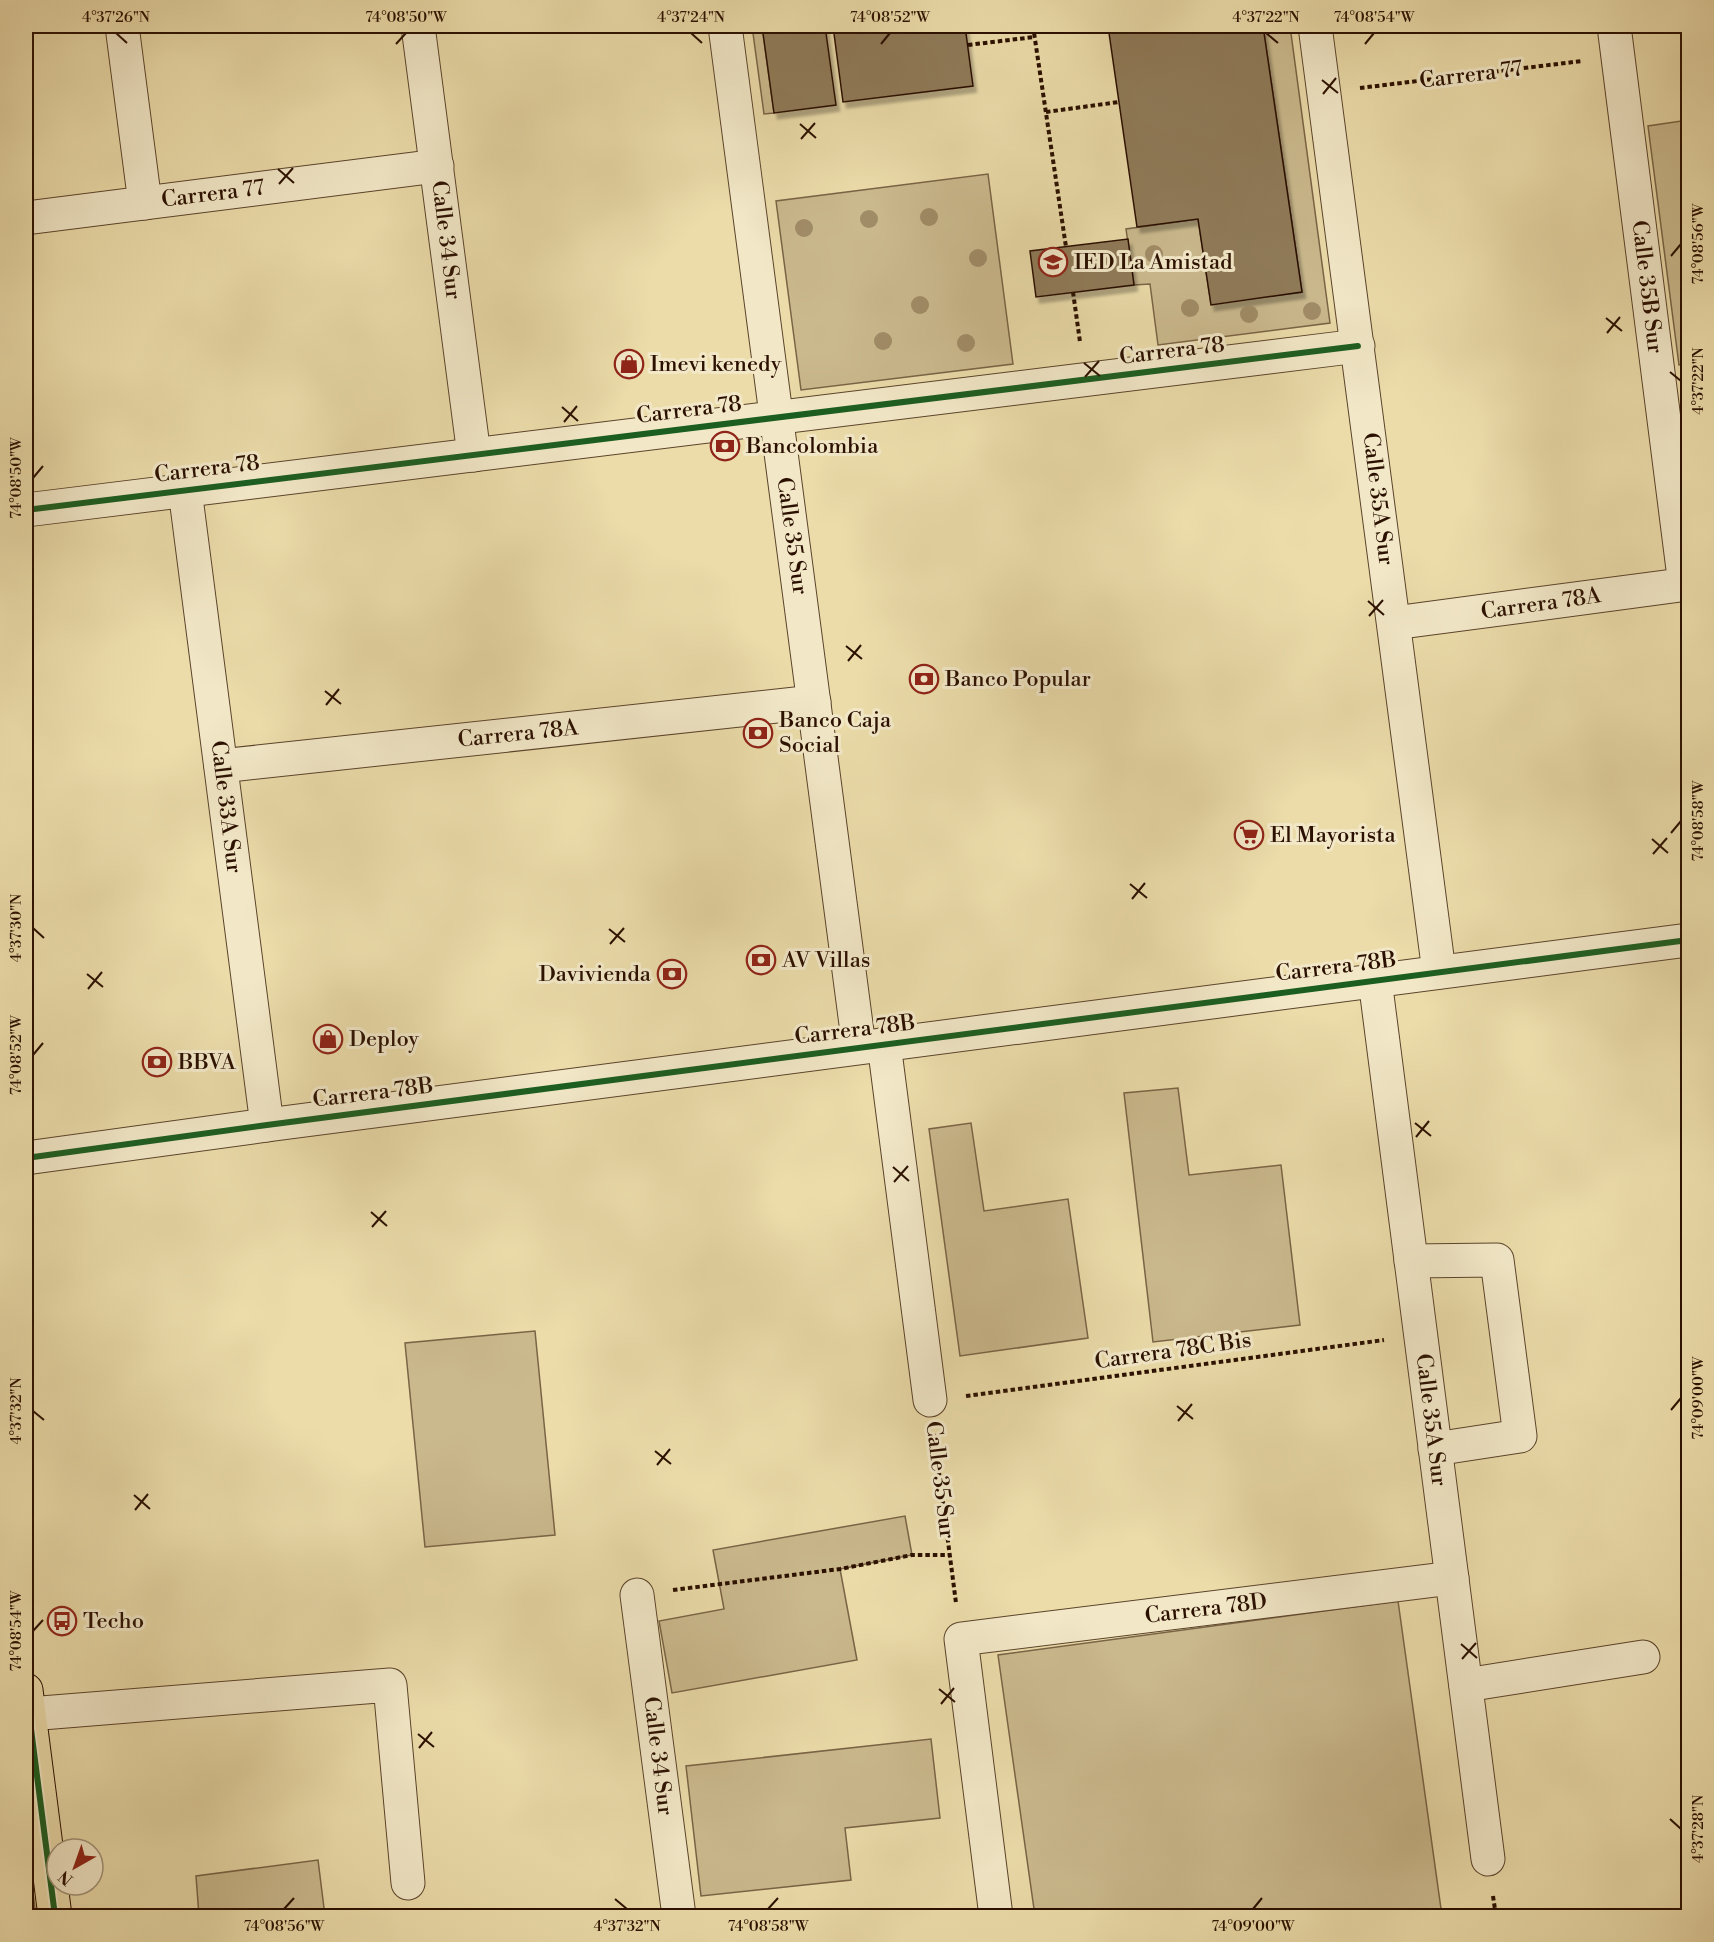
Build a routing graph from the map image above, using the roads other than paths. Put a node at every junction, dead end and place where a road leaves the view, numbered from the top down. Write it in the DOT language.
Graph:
graph roads {
  1 [pos="122,26"];
  2 [pos="418,26"];
  3 [pos="725,26"];
  4 [pos="1315,26"];
  5 [pos="1616,41"];
  6 [pos="436,166"];
  7 [pos="145,202"];
  8 [pos="26,218"];
  9 [pos="1358,346"];
  10 [pos="776,418"];
  11 [pos="474,455"];
  12 [pos="185,490"];
  13 [pos="26,510"];
  14 [pos="1687,584"];
  15 [pos="1394,623"];
  16 [pos="814,702"];
  17 [pos="221,766"];
  18 [pos="1689,940"];
  19 [pos="1439,972"];
  20 [pos="1375,980"];
  21 [pos="872,1046"];
  22 [pos="267,1125"];
  23 [pos="26,1158"];
  24 [pos="1411,1261"];
  25 [pos="930,1400"];
  26 [pos="1435,1449"];
  27 [pos="1452,1578"];
  28 [pos="637,1595"];
  29 [pos="1643,1657"];
  30 [pos="1466,1685"];
  31 [pos="27,1702"];
  32 [pos="1488,1859"];
  33 [pos="408,1883"];
  34 [pos="55,1917"];
  35 [pos="679,1917"];
  36 [pos="996,1917"];
  1 -- 7 [label="street"];
  2 -- 6 [label="street, Calle 34 Sur"];
  3 -- 10 [label="street, Calle 35 Sur"];
  4 -- 9 [label="street, Calle 35A Sur"];
  5 -- 14 [label="street, Calle 35B Sur"];
  6 -- 7 [label="street, Carrera 77"];
  6 -- 11 [label="street, Calle 34 Sur"];
  7 -- 8 [label="street, Carrera 77"];
  9 -- 10 [label="street, Carrera 78"];
  9 -- 15 [label="street, Calle 35A Sur"];
  10 -- 11 [label="street, Carrera 78"];
  10 -- 16 [label="street, Calle 35 Sur"];
  11 -- 12 [label="street, Carrera 78"];
  12 -- 13 [label="street, Carrera 78"];
  12 -- 17 [label="street, Calle 33A Sur"];
  14 -- 15 [label="street, Carrera 78A"];
  15 -- 19 [label="street, Calle 35A Sur"];
  16 -- 17 [label="street, Carrera 78A"];
  16 -- 21 [label="street, Calle 35 Sur"];
  17 -- 22 [label="street, Calle 33A Sur"];
  18 -- 19 [label="street, Carrera 78B"];
  19 -- 20 [label="street, Carrera 78B"];
  20 -- 21 [label="street, Carrera 78B"];
  20 -- 24 [label="street, Calle 35A Sur"];
  21 -- 22 [label="street, Carrera 78B"];
  21 -- 25 [label="street, Calle 35 Sur"];
  22 -- 23 [label="street, Carrera 78B"];
  24 -- 26 [label="street, Calle 35A Sur"];
  24 -- 26 [label="street"];
  26 -- 27 [label="street, Calle 35A Sur"];
  27 -- 30 [label="street, Calle 35A Sur"];
  27 -- 36 [label="street, Carrera 78D"];
  28 -- 35 [label="street, Calle 34 Sur"];
  29 -- 30 [label="street"];
  30 -- 32 [label="street, Calle 35A Sur"];
  31 -- 33 [label="street"];
  31 -- 34 [label="main road"];
}
